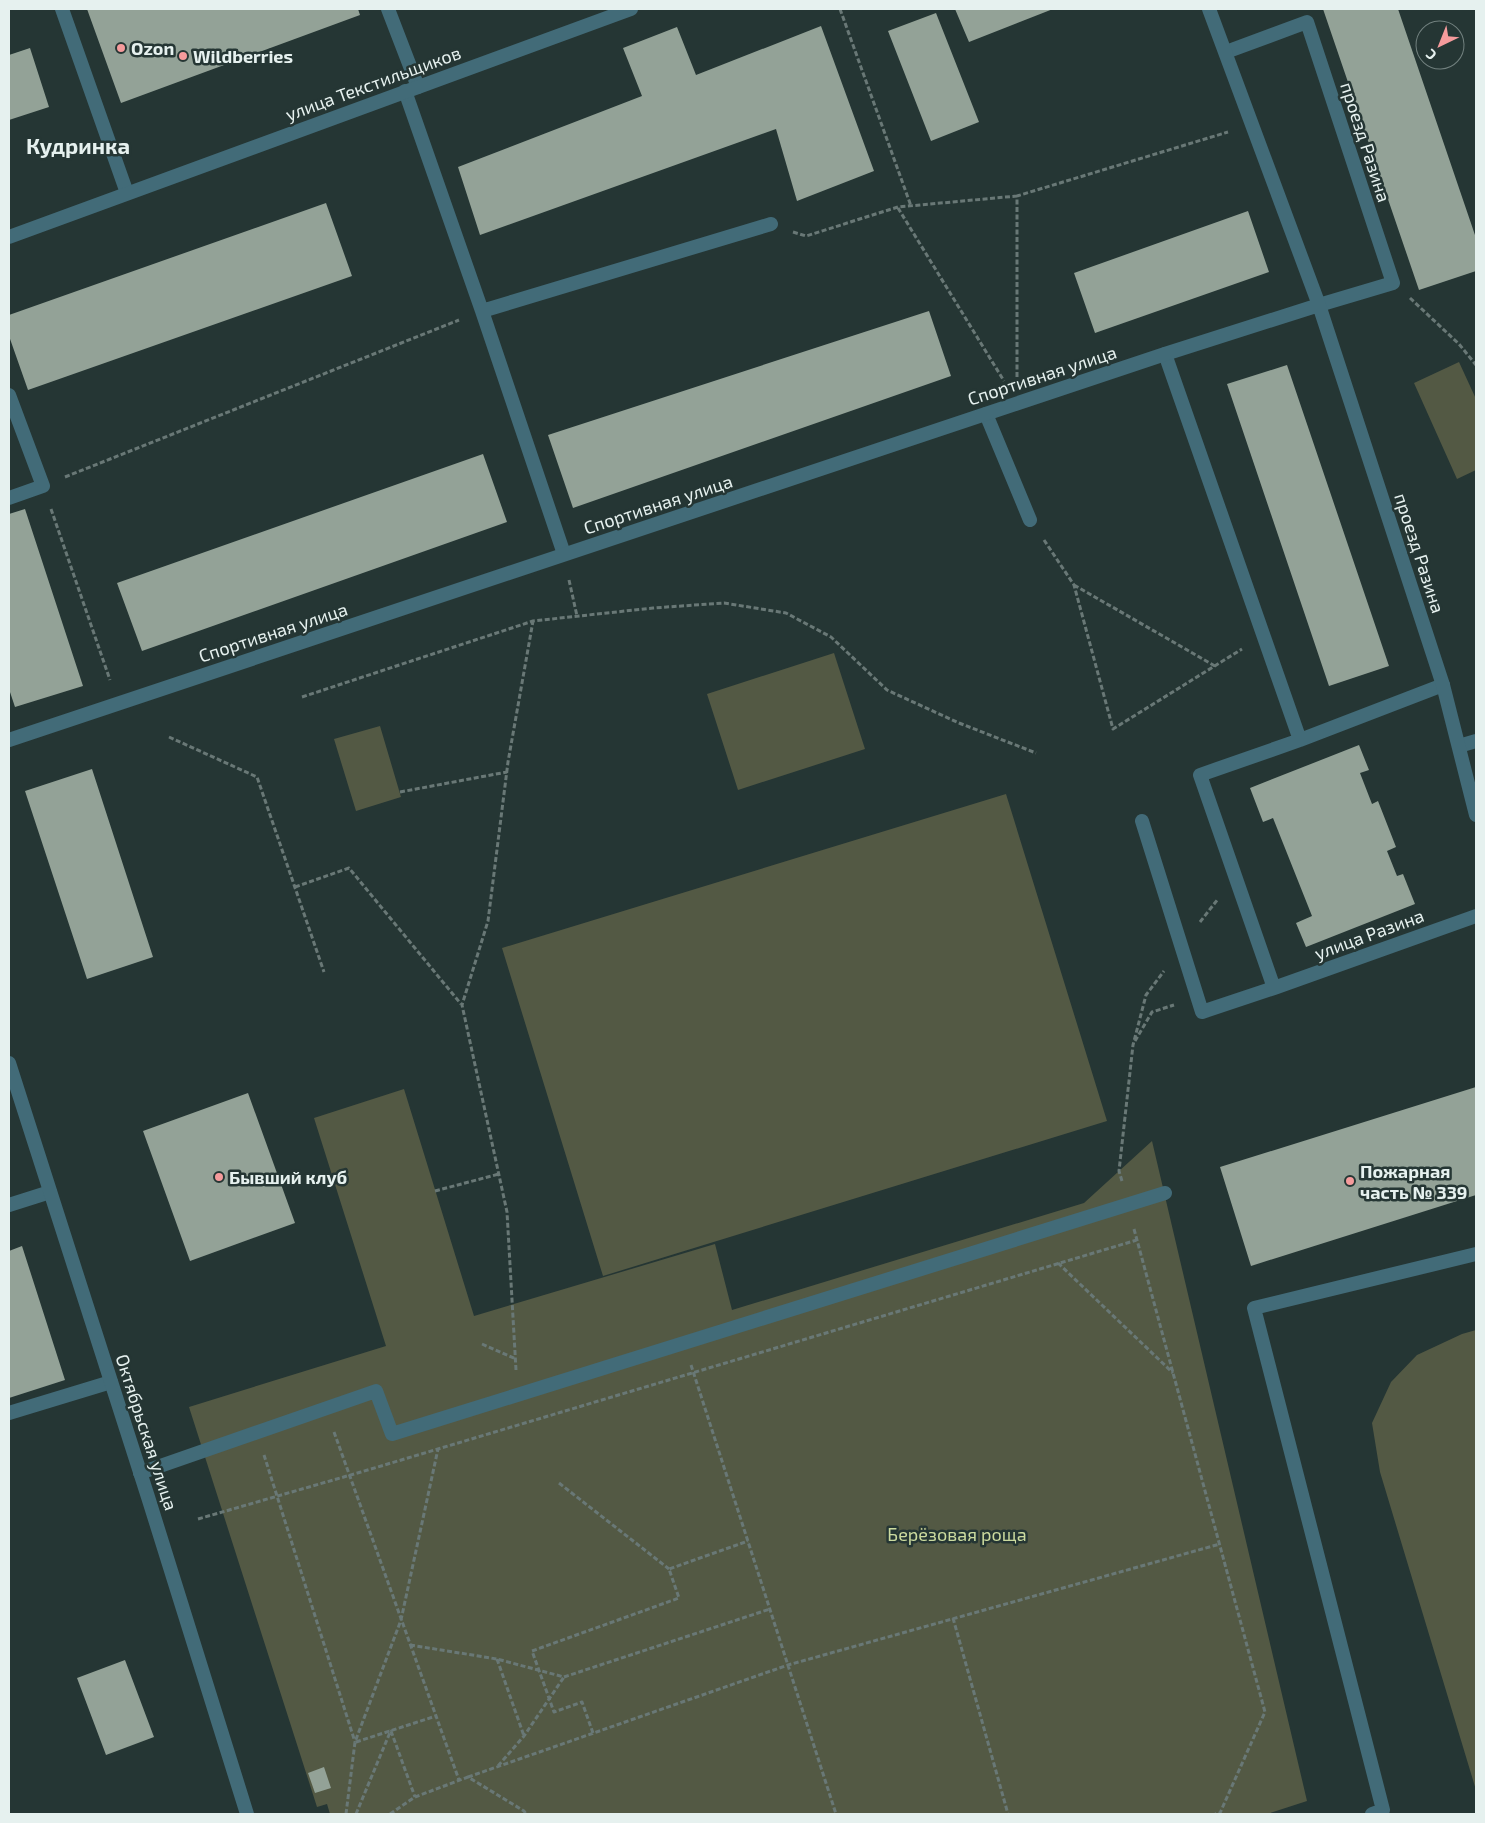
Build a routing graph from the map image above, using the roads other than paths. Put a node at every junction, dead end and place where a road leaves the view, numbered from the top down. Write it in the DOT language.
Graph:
graph roads {
  1 [pos="62,9"];
  2 [pos="388,9"];
  3 [pos="631,9"];
  4 [pos="1209,9"];
  5 [pos="1226,52"];
  6 [pos="411,89"];
  7 [pos="127,193"];
  8 [pos="771,224"];
  9 [pos="9,236"];
  10 [pos="1319,305"];
  11 [pos="482,311"];
  12 [pos="1165,354"];
  13 [pos="9,395"];
  14 [pos="986,414"];
  15 [pos="9,498"];
  16 [pos="1030,520"];
  17 [pos="564,554"];
  18 [pos="1443,684"];
  19 [pos="9,740"];
  20 [pos="1300,740"];
  21 [pos="1476,741"];
  22 [pos="1459,746"];
  23 [pos="1476,815"];
  24 [pos="1142,821"];
  25 [pos="1476,916"];
  26 [pos="1274,988"];
  27 [pos="9,1062"];
  28 [pos="50,1192"];
  29 [pos="1165,1193"];
  30 [pos="9,1205"];
  31 [pos="1476,1254"];
  32 [pos="111,1382"];
  33 [pos="9,1413"];
  34 [pos="140,1472"];
  35 [pos="247,1814"];
  36 [pos="1372,1814"];
  1 -- 7 [label="street"];
  2 -- 6 [label="street"];
  3 -- 6 [label="street, улица Текстильщиков"];
  4 -- 5 [label="street, проезд Разина"];
  5 -- 10 [label="street, проезд Разина"];
  5 -- 10 [label="street, проезд Разина"];
  6 -- 7 [label="street, улица Текстильщиков"];
  6 -- 11 [label="street"];
  7 -- 9 [label="street, улица Текстильщиков"];
  8 -- 11 [label="street"];
  10 -- 12 [label="street, Спортивная улица"];
  10 -- 18 [label="street, проезд Разина"];
  11 -- 17 [label="street"];
  12 -- 14 [label="street, Спортивная улица"];
  12 -- 20 [label="street"];
  13 -- 15 [label="street"];
  14 -- 16 [label="street"];
  14 -- 17 [label="street, Спортивная улица"];
  17 -- 19 [label="street, Спортивная улица"];
  18 -- 20 [label="street"];
  18 -- 22 [label="street, проезд Разина"];
  20 -- 26 [label="street"];
  21 -- 22 [label="street"];
  22 -- 23 [label="street, проезд Разина"];
  24 -- 26 [label="street, улица Разина"];
  25 -- 26 [label="street, улица Разина"];
  27 -- 28 [label="street, Октябрьская улица"];
  28 -- 30 [label="street"];
  28 -- 32 [label="street, Октябрьская улица"];
  29 -- 34 [label="street"];
  31 -- 36 [label="street"];
  32 -- 33 [label="street"];
  32 -- 34 [label="street, Октябрьская улица"];
  34 -- 35 [label="street, Октябрьская улица"];
}
